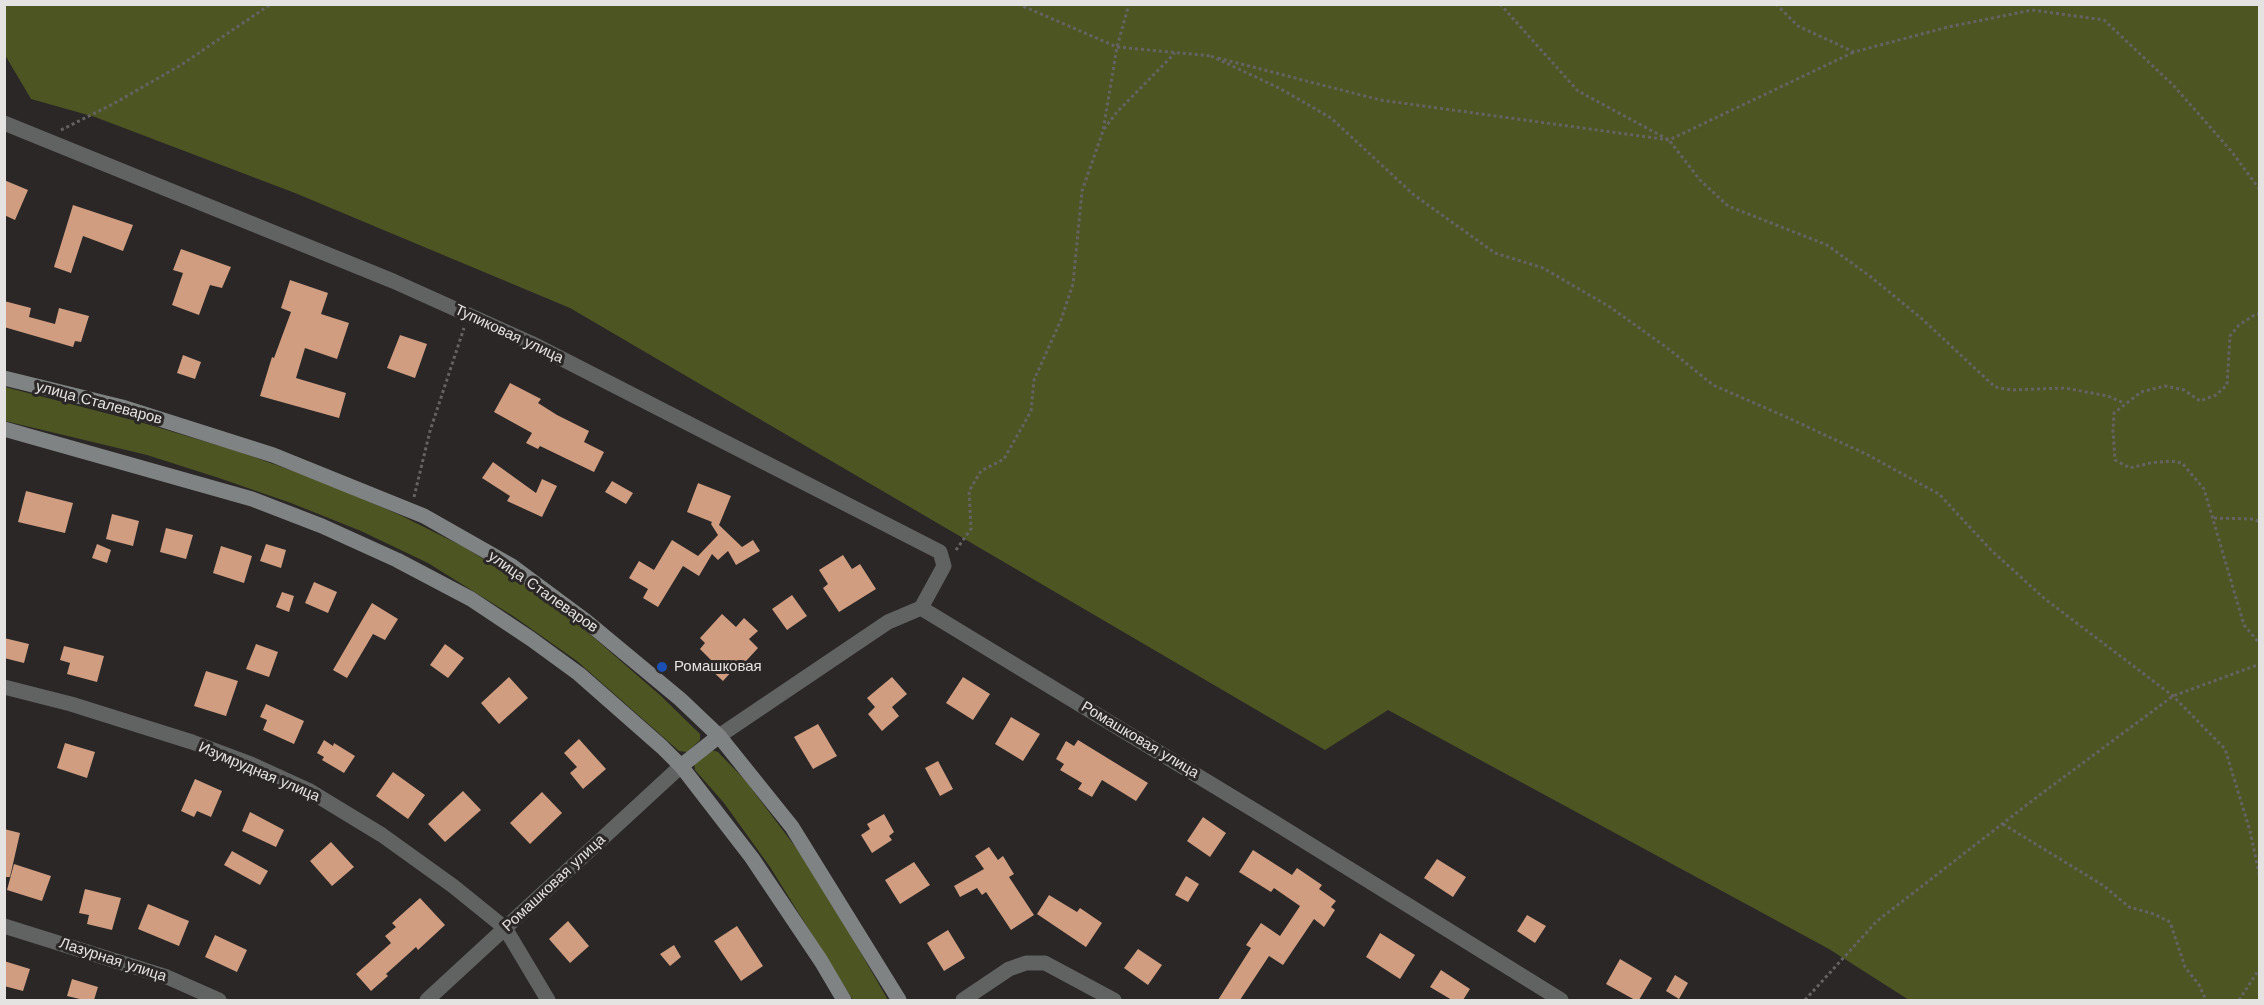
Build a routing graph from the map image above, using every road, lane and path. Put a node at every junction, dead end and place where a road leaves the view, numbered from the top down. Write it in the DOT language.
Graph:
graph roads {
  1 [pos="271,4"];
  2 [pos="1018,4"];
  3 [pos="1129,4"];
  4 [pos="1500,4"];
  5 [pos="1776,4"];
  6 [pos="1118,47"];
  7 [pos="1176,52"];
  8 [pos="1854,52"];
  9 [pos="1211,56"];
  10 [pos="4,123"];
  11 [pos="1103,130"];
  12 [pos="39,137"];
  13 [pos="1669,140"];
  14 [pos="2259,190"];
  15 [pos="2259,314"];
  16 [pos="467,315"];
  17 [pos="4,378"];
  18 [pos="2124,403"];
  19 [pos="4,429"];
  20 [pos="411,510"];
  21 [pos="2214,518"];
  22 [pos="2259,522"];
  23 [pos="944,566"];
  24 [pos="921,609"];
  25 [pos="2259,644"];
  26 [pos="2259,664"];
  27 [pos="4,687"];
  28 [pos="2173,696"];
  29 [pos="719,736"];
  30 [pos="681,766"];
  31 [pos="2003,824"];
  32 [pos="2259,878"];
  33 [pos="4,926"];
  34 [pos="505,928"];
  35 [pos="2259,968"];
  36 [pos="219,1000"];
  37 [pos="427,1000"];
  38 [pos="548,1000"];
  39 [pos="844,1000"];
  40 [pos="899,1000"];
  41 [pos="963,1000"];
  42 [pos="1114,1000"];
  43 [pos="1561,1000"];
  44 [pos="1805,1000"];
  45 [pos="2206,1000"];
  46 [pos="2239,1000"];
  1 -- 12 [label="path"];
  2 -- 6 [label="path"];
  3 -- 6 [label="path"];
  4 -- 13 [label="path"];
  5 -- 8 [label="path"];
  6 -- 7 [label="path"];
  6 -- 11 [label="path"];
  7 -- 9 [label="path"];
  7 -- 11 [label="path"];
  8 -- 13 [label="path"];
  8 -- 14 [label="path"];
  9 -- 13 [label="path"];
  9 -- 28 [label="path"];
  10 -- 12 [label="street, Тупиковая улица"];
  11 -- 23 [label="path"];
  12 -- 16 [label="street, Тупиковая улица"];
  13 -- 18 [label="path"];
  15 -- 18 [label="path"];
  16 -- 20 [label="path"];
  16 -- 23 [label="street, Тупиковая улица"];
  17 -- 20 [label="main road, улица Сталеваров"];
  18 -- 21 [label="path"];
  19 -- 30 [label="main road"];
  20 -- 29 [label="main road, улица Сталеваров"];
  21 -- 22 [label="path"];
  21 -- 25 [label="path"];
  23 -- 24 [label="street"];
  24 -- 29 [label="street"];
  24 -- 43 [label="street, Ромашковая улица"];
  26 -- 28 [label="path"];
  27 -- 34 [label="street, Изумрудная улица"];
  28 -- 31 [label="path"];
  28 -- 32 [label="path"];
  29 -- 30 [label="main road"];
  29 -- 40 [label="main road, улица Сталеваров"];
  30 -- 34 [label="street, Ромашковая улица"];
  30 -- 39 [label="main road"];
  31 -- 44 [label="path"];
  31 -- 45 [label="path"];
  33 -- 36 [label="street, Лазурная улица"];
  34 -- 37 [label="street, Ромашковая улица"];
  34 -- 38 [label="street, Изумрудная улица"];
  35 -- 46 [label="path"];
  41 -- 42 [label="street"];
}
